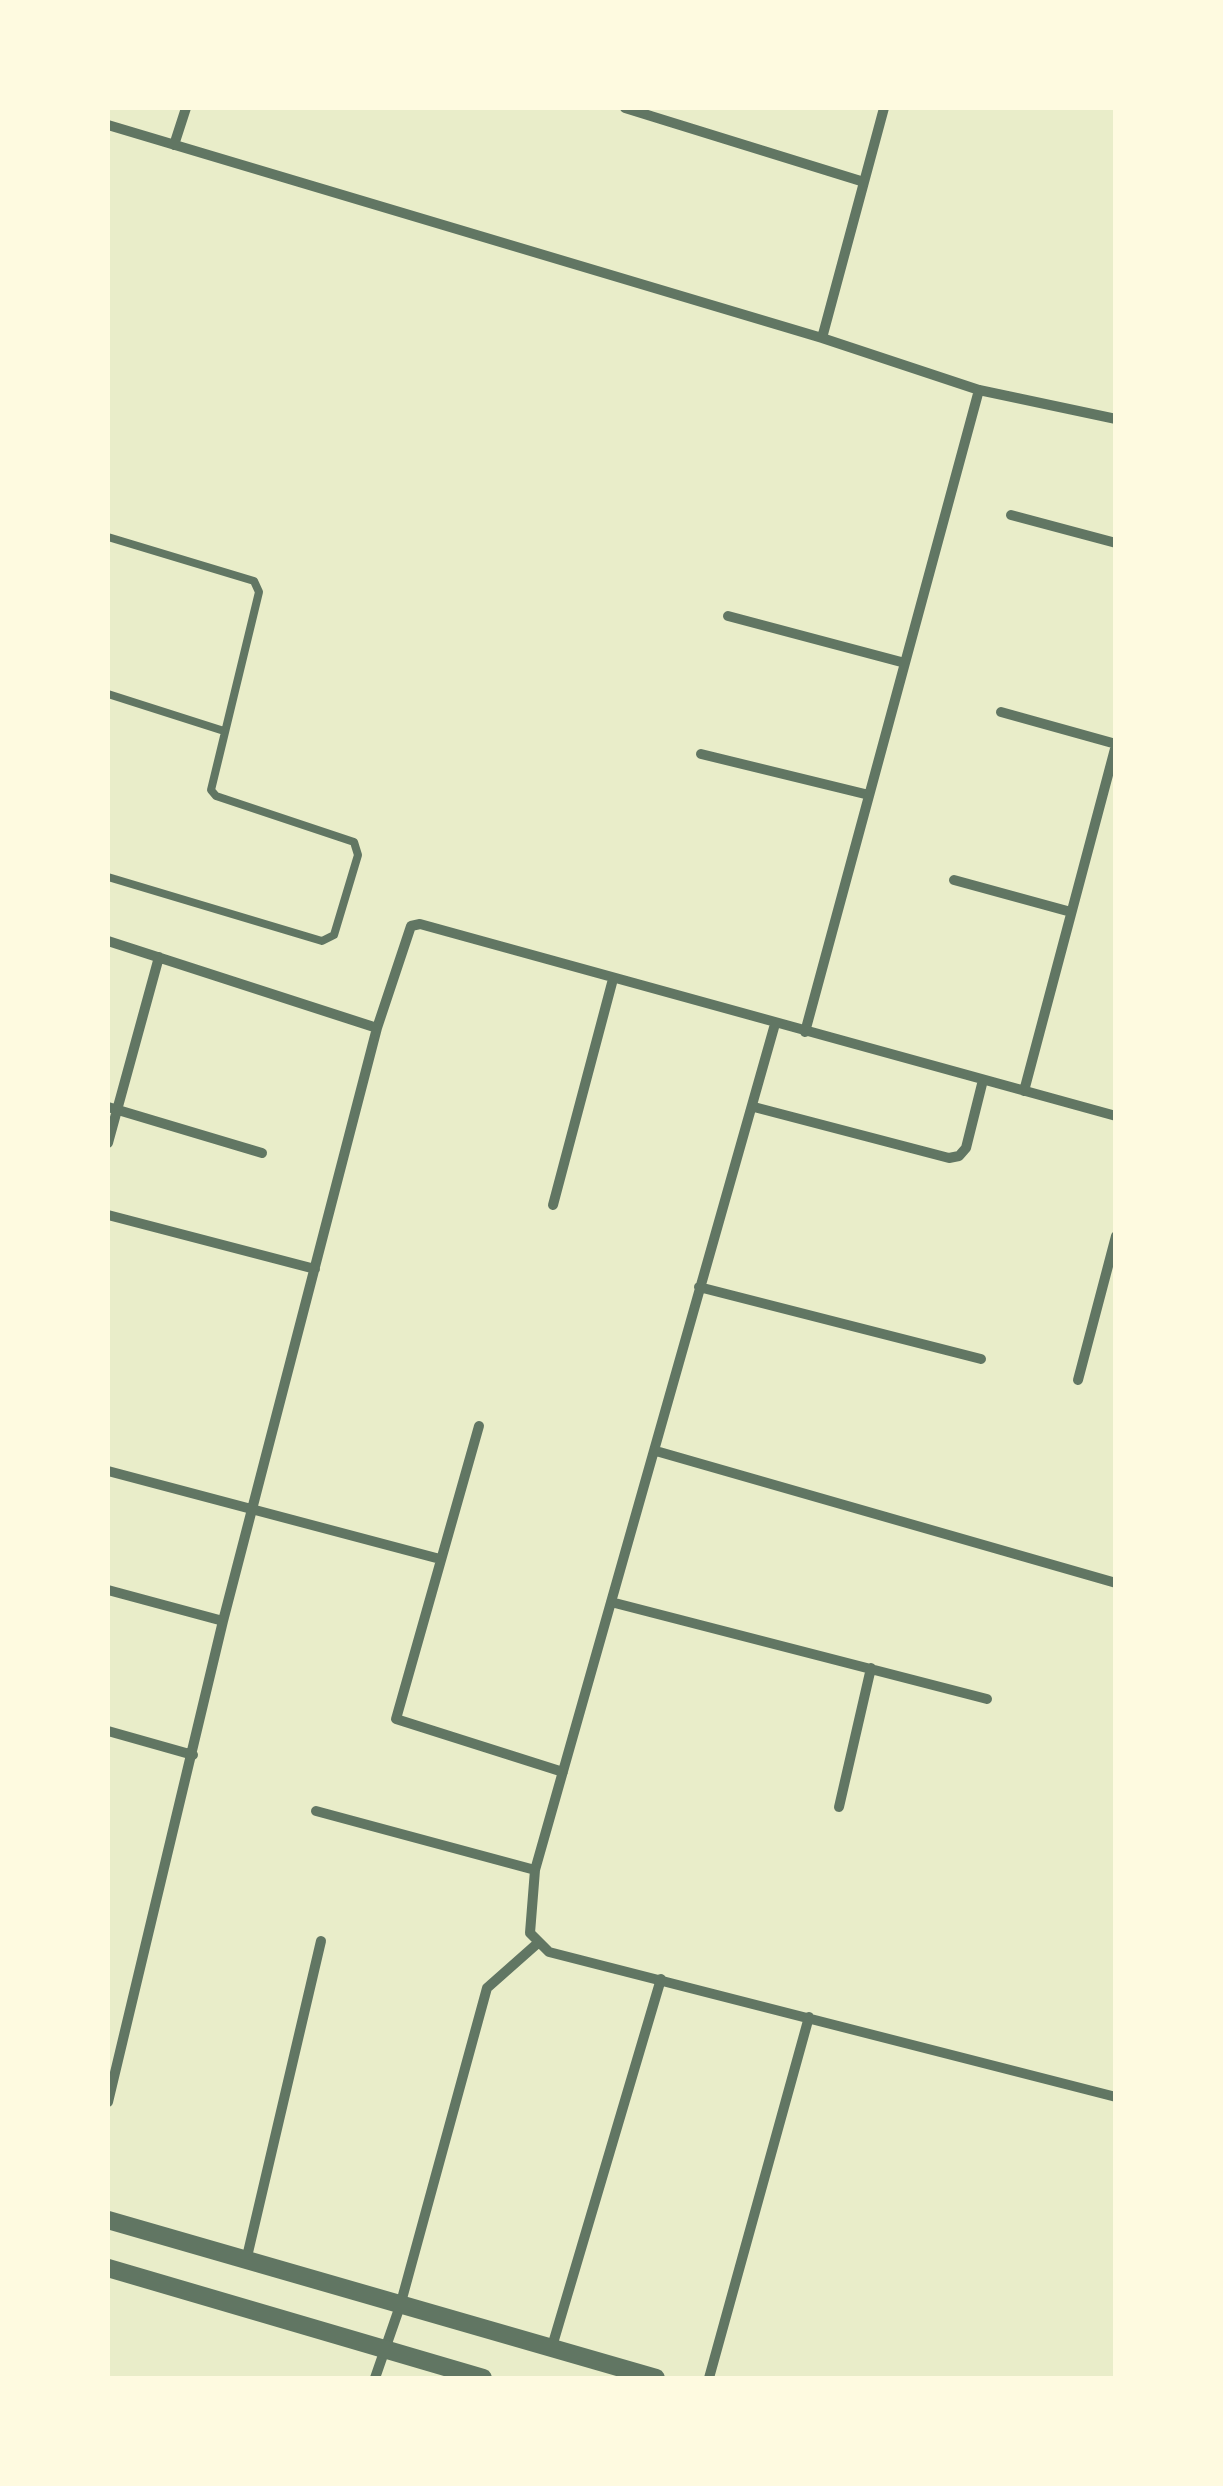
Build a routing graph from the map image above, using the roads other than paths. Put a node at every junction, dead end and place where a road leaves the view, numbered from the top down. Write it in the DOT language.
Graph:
graph roads {
  1 [pos="186,108"];
  2 [pos="624,108"];
  3 [pos="884,108"];
  4 [pos="108,125"];
  5 [pos="174,145"];
  6 [pos="864,182"];
  7 [pos="822,338"];
  8 [pos="980,390"];
  9 [pos="1116,419"];
  10 [pos="1011,515"];
  11 [pos="108,537"];
  12 [pos="1116,543"];
  13 [pos="728,616"];
  14 [pos="905,663"];
  15 [pos="108,694"];
  16 [pos="1001,712"];
  17 [pos="224,731"];
  18 [pos="1116,744"];
  19 [pos="701,754"];
  20 [pos="869,795"];
  21 [pos="108,876"];
  22 [pos="954,880"];
  23 [pos="1071,912"];
  24 [pos="108,941"];
  25 [pos="159,957"];
  26 [pos="613,978"];
  27 [pos="775,1024"];
  28 [pos="377,1028"];
  29 [pos="804,1032"];
  30 [pos="984,1080"];
  31 [pos="1024,1091"];
  32 [pos="754,1107"];
  33 [pos="112,1108"];
  34 [pos="1116,1116"];
  35 [pos="108,1143"];
  36 [pos="262,1153"];
  37 [pos="553,1205"];
  38 [pos="108,1215"];
  39 [pos="1116,1236"];
  40 [pos="315,1269"];
  41 [pos="699,1287"];
  42 [pos="980,1359"];
  43 [pos="1078,1380"];
  44 [pos="479,1426"];
  45 [pos="656,1451"];
  46 [pos="108,1472"];
  47 [pos="253,1512"];
  48 [pos="440,1559"];
  49 [pos="1116,1583"];
  50 [pos="108,1590"];
  51 [pos="611,1602"];
  52 [pos="223,1621"];
  53 [pos="871,1668"];
  54 [pos="987,1699"];
  55 [pos="108,1732"];
  56 [pos="193,1755"];
  57 [pos="563,1772"];
  58 [pos="838,1807"];
  59 [pos="316,1811"];
  60 [pos="535,1870"];
  61 [pos="321,1941"];
  62 [pos="539,1942"];
  63 [pos="661,1979"];
  64 [pos="809,2017"];
  65 [pos="1116,2084"];
  66 [pos="1114,2097"];
  67 [pos="108,2102"];
  68 [pos="108,2220"];
  69 [pos="246,2262"];
  70 [pos="108,2268"];
  71 [pos="400,2306"];
  72 [pos="551,2350"];
  73 [pos="384,2352"];
  74 [pos="375,2378"];
  75 [pos="483,2378"];
  76 [pos="656,2378"];
  77 [pos="710,2378"];
  1 -- 5 [label="street"];
  2 -- 6 [label="street"];
  3 -- 6 [label="street"];
  4 -- 5 [label="street"];
  5 -- 7 [label="street"];
  6 -- 7 [label="street"];
  7 -- 8 [label="street"];
  8 -- 9 [label="street"];
  8 -- 14 [label="street"];
  10 -- 12 [label="street"];
  11 -- 17 [label="lane"];
  13 -- 14 [label="street"];
  14 -- 20 [label="street"];
  15 -- 17 [label="lane"];
  16 -- 18 [label="street"];
  17 -- 21 [label="lane"];
  18 -- 23 [label="street"];
  19 -- 20 [label="street"];
  20 -- 29 [label="street"];
  22 -- 23 [label="street"];
  23 -- 31 [label="street"];
  24 -- 25 [label="street"];
  25 -- 28 [label="street"];
  25 -- 33 [label="street"];
  26 -- 27 [label="street"];
  26 -- 28 [label="street"];
  26 -- 37 [label="street"];
  27 -- 29 [label="street"];
  27 -- 32 [label="street"];
  28 -- 40 [label="street"];
  29 -- 30 [label="street"];
  30 -- 31 [label="street"];
  30 -- 32 [label="street"];
  31 -- 34 [label="street"];
  32 -- 41 [label="street"];
  33 -- 35 [label="street"];
  33 -- 36 [label="street"];
  38 -- 40 [label="street"];
  39 -- 43 [label="street"];
  40 -- 47 [label="street"];
  41 -- 42 [label="street"];
  41 -- 45 [label="street"];
  44 -- 48 [label="street"];
  45 -- 49 [label="street"];
  45 -- 51 [label="street"];
  46 -- 47 [label="street"];
  47 -- 48 [label="street"];
  47 -- 52 [label="street"];
  48 -- 57 [label="street"];
  50 -- 52 [label="street"];
  51 -- 53 [label="street"];
  51 -- 57 [label="street"];
  52 -- 56 [label="street"];
  53 -- 54 [label="street"];
  53 -- 58 [label="street"];
  55 -- 56 [label="street"];
  56 -- 67 [label="street"];
  57 -- 60 [label="street"];
  59 -- 60 [label="street"];
  60 -- 62 [label="street"];
  61 -- 69 [label="street"];
  62 -- 63 [label="street"];
  62 -- 71 [label="street"];
  63 -- 64 [label="street"];
  63 -- 72 [label="street"];
  64 -- 66 [label="street"];
  64 -- 77 [label="street"];
  65 -- 66 [label="street"];
  68 -- 69 [label="street"];
  69 -- 71 [label="street"];
  70 -- 73 [label="street"];
  71 -- 72 [label="street"];
  71 -- 73 [label="street"];
  72 -- 76 [label="street"];
  73 -- 74 [label="street"];
  73 -- 75 [label="street"];
}
